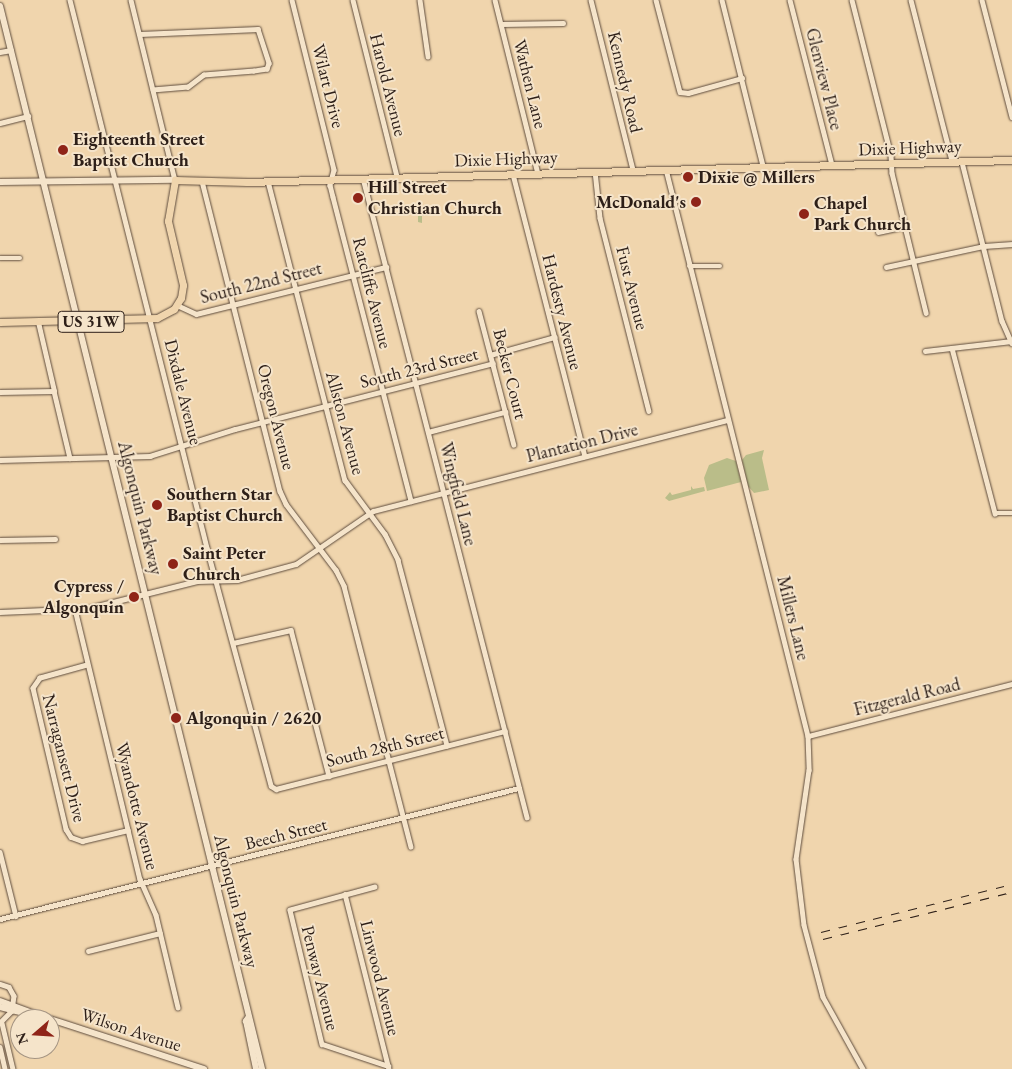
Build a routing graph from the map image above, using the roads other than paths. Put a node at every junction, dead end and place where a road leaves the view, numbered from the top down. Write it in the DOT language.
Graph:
graph roads {
  1 [pos="70,0"];
  2 [pos="131,0"];
  3 [pos="292,0"];
  4 [pos="353,0"];
  5 [pos="420,0"];
  6 [pos="495,0"];
  7 [pos="592,0"];
  8 [pos="656,0"];
  9 [pos="722,0"];
  10 [pos="790,0"];
  11 [pos="852,0"];
  12 [pos="911,0"];
  13 [pos="982,0"];
  14 [pos="0,6"];
  15 [pos="563,23"];
  16 [pos="502,24"];
  17 [pos="140,34"];
  18 [pos="11,50"];
  19 [pos="0,52"];
  20 [pos="428,56"];
  21 [pos="742,78"];
  22 [pos="154,90"];
  23 [pos="28,116"];
  24 [pos="1012,117"];
  25 [pos="0,124"];
  26 [pos="1012,160"];
  27 [pos="952,161"];
  28 [pos="962,162"];
  29 [pos="892,164"];
  30 [pos="832,165"];
  31 [pos="764,166"];
  32 [pos="666,169"];
  33 [pos="633,170"];
  34 [pos="595,171"];
  35 [pos="513,174"];
  36 [pos="538,174"];
  37 [pos="397,177"];
  38 [pos="363,178"];
  39 [pos="332,179"];
  40 [pos="117,180"];
  41 [pos="175,180"];
  42 [pos="44,181"];
  43 [pos="202,181"];
  44 [pos="268,181"];
  45 [pos="0,182"];
  46 [pos="906,226"];
  47 [pos="878,232"];
  48 [pos="1012,244"];
  49 [pos="984,246"];
  50 [pos="0,258"];
  51 [pos="20,258"];
  52 [pos="914,262"];
  53 [pos="689,266"];
  54 [pos="720,266"];
  55 [pos="386,267"];
  56 [pos="886,267"];
  57 [pos="353,275"];
  58 [pos="296,290"];
  59 [pos="177,305"];
  60 [pos="233,306"];
  61 [pos="479,311"];
  62 [pos="926,313"];
  63 [pos="150,318"];
  64 [pos="0,322"];
  65 [pos="38,322"];
  66 [pos="78,322"];
  67 [pos="555,338"];
  68 [pos="1012,342"];
  69 [pos="952,348"];
  70 [pos="925,351"];
  71 [pos="490,355"];
  72 [pos="493,364"];
  73 [pos="416,383"];
  74 [pos="54,391"];
  75 [pos="382,391"];
  76 [pos="0,392"];
  77 [pos="326,405"];
  78 [pos="649,411"];
  79 [pos="505,412"];
  80 [pos="728,420"];
  81 [pos="262,421"];
  82 [pos="428,432"];
  83 [pos="514,445"];
  84 [pos="182,446"];
  85 [pos="585,456"];
  86 [pos="112,457"];
  87 [pos="70,458"];
  88 [pos="0,460"];
  89 [pos="444,492"];
  90 [pos="411,501"];
  91 [pos="369,513"];
  92 [pos="1012,513"];
  93 [pos="55,539"];
  94 [pos="0,540"];
  95 [pos="321,549"];
  96 [pos="217,580"];
  97 [pos="145,594"];
  98 [pos="74,609"];
  99 [pos="0,612"];
  100 [pos="233,643"];
  101 [pos="88,665"];
  102 [pos="1012,684"];
  103 [pos="505,731"];
  104 [pos="808,736"];
  105 [pos="447,746"];
  106 [pos="389,761"];
  107 [pos="330,776"];
  108 [pos="273,788"];
  109 [pos="519,788"];
  110 [pos="527,817"];
  111 [pos="404,818"];
  112 [pos="128,830"];
  113 [pos="411,847"];
  114 [pos="0,852"];
  115 [pos="213,866"];
  116 [pos="143,884"];
  117 [pos="375,887"];
  118 [pos="346,894"];
  119 [pos="16,916"];
  120 [pos="0,919"];
  121 [pos="160,933"];
  122 [pos="88,951"];
  123 [pos="0,984"];
  124 [pos="0,1001"];
  125 [pos="0,1007"];
  126 [pos="178,1007"];
  127 [pos="13,1008"];
  128 [pos="16,1009"];
  129 [pos="248,1018"];
  130 [pos="60,1022"];
  131 [pos="1,1023"];
  132 [pos="0,1047"];
  133 [pos="388,1067"];
  134 [pos="5,1069"];
  135 [pos="13,1069"];
  136 [pos="204,1069"];
  137 [pos="256,1069"];
  138 [pos="262,1069"];
  139 [pos="863,1069"];
  1 -- 40 [label="street, Dixdale Avenue"];
  2 -- 17 [label="street"];
  3 -- 39 [label="street, Wilart Drive"];
  4 -- 37 [label="street, Harold Avenue"];
  5 -- 20 [label="street"];
  6 -- 16 [label="street, Wathen Lane"];
  7 -- 33 [label="street, Kennedy Road"];
  8 -- 21 [label="street"];
  9 -- 21 [label="street"];
  10 -- 30 [label="street, Glenview Place"];
  11 -- 29 [label="street"];
  12 -- 27 [label="street"];
  13 -- 24 [label="street"];
  14 -- 18 [label="main road, Algonquin Parkway"];
  15 -- 16 [label="street"];
  16 -- 36 [label="street, Wathen Lane"];
  17 -- 22 [label="street"];
  17 -- 22 [label="street"];
  18 -- 19 [label="street"];
  18 -- 23 [label="main road, Algonquin Parkway"];
  21 -- 31 [label="street"];
  22 -- 41 [label="street"];
  23 -- 25 [label="street"];
  23 -- 42 [label="main road, Algonquin Parkway"];
  26 -- 28 [label="main road, Dixie Highway"];
  27 -- 28 [label="main road, Dixie Highway"];
  27 -- 29 [label="main road, Dixie Highway"];
  28 -- 49 [label="street"];
  29 -- 30 [label="main road, Dixie Highway"];
  29 -- 46 [label="street"];
  30 -- 31 [label="main road, Dixie Highway"];
  31 -- 32 [label="main road, Dixie Highway"];
  32 -- 33 [label="main road, Dixie Highway"];
  32 -- 53 [label="street, Millers Lane"];
  33 -- 34 [label="main road, Dixie Highway"];
  34 -- 36 [label="main road, Dixie Highway"];
  34 -- 78 [label="street, Fust Avenue"];
  35 -- 36 [label="main road, Dixie Highway"];
  35 -- 37 [label="main road, Dixie Highway"];
  35 -- 67 [label="street, Hardesty Avenue"];
  37 -- 38 [label="main road, Dixie Highway"];
  38 -- 39 [label="main road, Dixie Highway"];
  38 -- 55 [label="street, Wingfield Lane"];
  39 -- 44 [label="main road, Dixie Highway"];
  39 -- 57 [label="street, Ratcliffe Avenue"];
  40 -- 41 [label="main road, Dixie Highway"];
  40 -- 42 [label="main road, Dixie Highway"];
  40 -- 63 [label="street, Dixdale Avenue"];
  41 -- 43 [label="main road, Dixie Highway"];
  41 -- 59 [label="main road"];
  42 -- 45 [label="main road, Dixie Highway"];
  42 -- 66 [label="main road, Algonquin Parkway"];
  43 -- 44 [label="main road, Dixie Highway"];
  43 -- 60 [label="street, Oregon Avenue"];
  44 -- 58 [label="street, Allston Avenue"];
  46 -- 47 [label="street"];
  46 -- 52 [label="street"];
  48 -- 49 [label="street"];
  49 -- 52 [label="street"];
  49 -- 68 [label="street"];
  50 -- 51 [label="street"];
  52 -- 56 [label="street"];
  52 -- 62 [label="street"];
  53 -- 54 [label="street"];
  53 -- 80 [label="street, Millers Lane"];
  55 -- 57 [label="street, South 22nd Street"];
  55 -- 73 [label="street, Wingfield Lane"];
  57 -- 58 [label="street, South 22nd Street"];
  57 -- 75 [label="street, Ratcliffe Avenue"];
  58 -- 60 [label="street, South 22nd Street"];
  58 -- 77 [label="street, Allston Avenue"];
  59 -- 60 [label="street, South 22nd Street"];
  59 -- 63 [label="main road, South 22nd Street / US 31W"];
  60 -- 81 [label="street, Oregon Avenue"];
  61 -- 71 [label="street, Becker Court"];
  63 -- 66 [label="main road, South 22nd Street / US 31W"];
  63 -- 84 [label="street, Dixdale Avenue"];
  64 -- 65 [label="main road, South 22nd Street / US 31W"];
  65 -- 66 [label="main road, South 22nd Street / US 31W"];
  65 -- 74 [label="street"];
  66 -- 86 [label="main road, Algonquin Parkway"];
  67 -- 71 [label="street, South 23rd Street"];
  67 -- 85 [label="street, Hardesty Avenue"];
  68 -- 69 [label="street"];
  69 -- 70 [label="street"];
  69 -- 92 [label="street"];
  71 -- 72 [label="street, Becker Court"];
  72 -- 73 [label="street, South 23rd Street"];
  72 -- 79 [label="street, Becker Court"];
  73 -- 75 [label="street, South 23rd Street"];
  73 -- 82 [label="street, Wingfield Lane"];
  74 -- 76 [label="street"];
  74 -- 87 [label="street"];
  75 -- 77 [label="street, South 23rd Street"];
  75 -- 90 [label="street, Ratcliffe Avenue"];
  77 -- 81 [label="street, South 23rd Street"];
  77 -- 91 [label="street, Allston Avenue"];
  79 -- 82 [label="street"];
  79 -- 83 [label="street, Becker Court"];
  80 -- 85 [label="street, Plantation Drive"];
  80 -- 104 [label="street, Millers Lane"];
  81 -- 84 [label="street, South 23rd Street"];
  81 -- 95 [label="street, Oregon Avenue"];
  82 -- 89 [label="street, Wingfield Lane"];
  84 -- 86 [label="street, South 23rd Street"];
  84 -- 96 [label="street, Dixdale Avenue"];
  85 -- 89 [label="street, Plantation Drive"];
  86 -- 87 [label="street, South 23rd Street"];
  86 -- 97 [label="main road, Algonquin Parkway"];
  87 -- 88 [label="street, South 23rd Street"];
  89 -- 90 [label="street, Plantation Drive"];
  89 -- 103 [label="street, Wingfield Lane"];
  90 -- 91 [label="street, Plantation Drive"];
  91 -- 95 [label="street"];
  91 -- 105 [label="street, Allston Avenue"];
  93 -- 94 [label="street"];
  95 -- 96 [label="street"];
  95 -- 106 [label="street, Oregon Avenue"];
  96 -- 97 [label="street"];
  96 -- 100 [label="street, Dixdale Avenue"];
  97 -- 98 [label="street"];
  97 -- 115 [label="main road, Algonquin Parkway"];
  98 -- 99 [label="street"];
  98 -- 101 [label="street, Wyandotte Avenue"];
  100 -- 107 [label="street"];
  100 -- 108 [label="street, Dixdale Avenue"];
  101 -- 112 [label="street, Wyandotte Avenue"];
  101 -- 112 [label="street, Narragansett Drive"];
  102 -- 104 [label="street, Fitzgerald Road"];
  103 -- 105 [label="street, South 28th Street"];
  103 -- 109 [label="street, Wingfield Lane"];
  104 -- 139 [label="street, Millers Lane"];
  105 -- 106 [label="street, South 28th Street"];
  106 -- 107 [label="street, South 28th Street"];
  106 -- 111 [label="street, Oregon Avenue"];
  107 -- 108 [label="street, South 28th Street"];
  109 -- 110 [label="street, Wingfield Lane"];
  109 -- 111 [label="street, Beech Street"];
  111 -- 113 [label="street, Oregon Avenue"];
  111 -- 115 [label="street, Beech Street"];
  112 -- 116 [label="street, Wyandotte Avenue"];
  114 -- 119 [label="street"];
  115 -- 116 [label="street, Beech Street"];
  115 -- 129 [label="main road, Algonquin Parkway"];
  116 -- 119 [label="street, Beech Street"];
  116 -- 121 [label="street, Wyandotte Avenue"];
  117 -- 118 [label="street"];
  118 -- 133 [label="street, Linwood Avenue"];
  118 -- 133 [label="street, Penway Avenue"];
  119 -- 120 [label="street, Beech Street"];
  121 -- 122 [label="street"];
  121 -- 126 [label="street, Wyandotte Avenue"];
  123 -- 127 [label="street"];
  124 -- 127 [label="main road, Wilson Avenue"];
  125 -- 127 [label="main road, Wilson Avenue"];
  127 -- 128 [label="main road, Wilson Avenue"];
  127 -- 131 [label="street"];
  129 -- 137 [label="main road, Algonquin Parkway"];
  129 -- 138 [label="main road, Algonquin Parkway"];
  130 -- 136 [label="main road, Wilson Avenue"];
  131 -- 135 [label="street"];
  132 -- 134 [label="street"];
}
